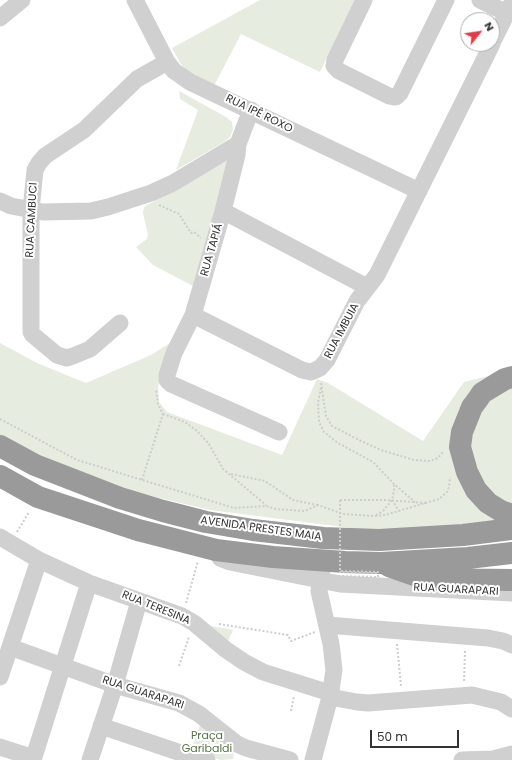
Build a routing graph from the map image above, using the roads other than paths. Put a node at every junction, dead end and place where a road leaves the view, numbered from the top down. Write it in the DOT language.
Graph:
graph roads {
  1 [pos="22,0"];
  2 [pos="135,0"];
  3 [pos="364,0"];
  4 [pos="446,0"];
  5 [pos="480,0"];
  6 [pos="509,8"];
  7 [pos="0,18"];
  8 [pos="500,27"];
  9 [pos="488,52"];
  10 [pos="167,62"];
  11 [pos="251,110"];
  12 [pos="238,144"];
  13 [pos="419,191"];
  14 [pos="0,201"];
  15 [pos="31,210"];
  16 [pos="223,211"];
  17 [pos="367,287"];
  18 [pos="193,315"];
  19 [pos="120,322"];
  20 [pos="512,377"];
  21 [pos="279,432"];
  22 [pos="0,446"];
  23 [pos="0,476"];
  24 [pos="512,515"];
  25 [pos="512,529"];
  26 [pos="5,540"];
  27 [pos="512,553"];
  28 [pos="39,560"];
  29 [pos="379,568"];
  30 [pos="322,571"];
  31 [pos="512,580"];
  32 [pos="90,583"];
  33 [pos="512,593"];
  34 [pos="139,601"];
  35 [pos="327,626"];
  36 [pos="512,646"];
  37 [pos="10,647"];
  38 [pos="64,666"];
  39 [pos="0,677"];
  40 [pos="115,685"];
  41 [pos="330,695"];
  42 [pos="512,708"];
  43 [pos="101,726"];
  44 [pos="4,752"];
  45 [pos="245,754"];
  46 [pos="512,754"];
  47 [pos="33,760"];
  48 [pos="90,760"];
  49 [pos="207,760"];
  50 [pos="290,760"];
  51 [pos="313,760"];
  52 [pos="468,760"];
  1 -- 7 [label="street"];
  2 -- 10 [label="street, RUA IPÊ ROXO"];
  3 -- 4 [label="street"];
  5 -- 6 [label="street"];
  6 -- 8 [label="street, RUA IMBUIA"];
  9 -- 13 [label="street, RUA IMBUIA"];
  10 -- 11 [label="street, RUA IPÊ ROXO"];
  10 -- 15 [label="street, RUA CAMBUCI"];
  11 -- 12 [label="street, RUA TAPIÁ"];
  11 -- 13 [label="street, RUA IPÊ ROXO"];
  12 -- 15 [label="street"];
  12 -- 16 [label="street, RUA TAPIÁ"];
  13 -- 17 [label="street, RUA IMBUIA"];
  14 -- 15 [label="street"];
  15 -- 19 [label="street, RUA CAMBUCI"];
  16 -- 17 [label="street"];
  16 -- 18 [label="street, RUA TAPIÁ"];
  17 -- 18 [label="street, RUA IMBUIA"];
  18 -- 21 [label="street, RUA TAPIÁ"];
  20 -- 24 [label="highway"];
  22 -- 25 [label="highway, AVENIDA PRESTES MAIA"];
  23 -- 30 [label="highway"];
  26 -- 28 [label="street, RUA TERESINA"];
  27 -- 29 [label="highway"];
  28 -- 32 [label="street, RUA TERESINA"];
  28 -- 37 [label="street"];
  29 -- 30 [label="highway"];
  29 -- 31 [label="highway"];
  30 -- 33 [label="street, RUA GUARAPARI"];
  30 -- 35 [label="street"];
  32 -- 34 [label="street, RUA TERESINA"];
  32 -- 38 [label="street"];
  34 -- 40 [label="street"];
  34 -- 41 [label="street, RUA TERESINA"];
  35 -- 36 [label="street"];
  35 -- 41 [label="street"];
  37 -- 38 [label="street, RUA GUARAPARI"];
  37 -- 39 [label="street"];
  38 -- 40 [label="street, RUA GUARAPARI"];
  38 -- 47 [label="street"];
  40 -- 43 [label="street"];
  40 -- 45 [label="street, RUA GUARAPARI"];
  41 -- 42 [label="street, RUA TERESINA"];
  41 -- 51 [label="street"];
  43 -- 48 [label="street"];
  43 -- 49 [label="street"];
  44 -- 47 [label="street"];
  45 -- 50 [label="street, RUA GUARAPARI"];
  46 -- 52 [label="street"];
}
